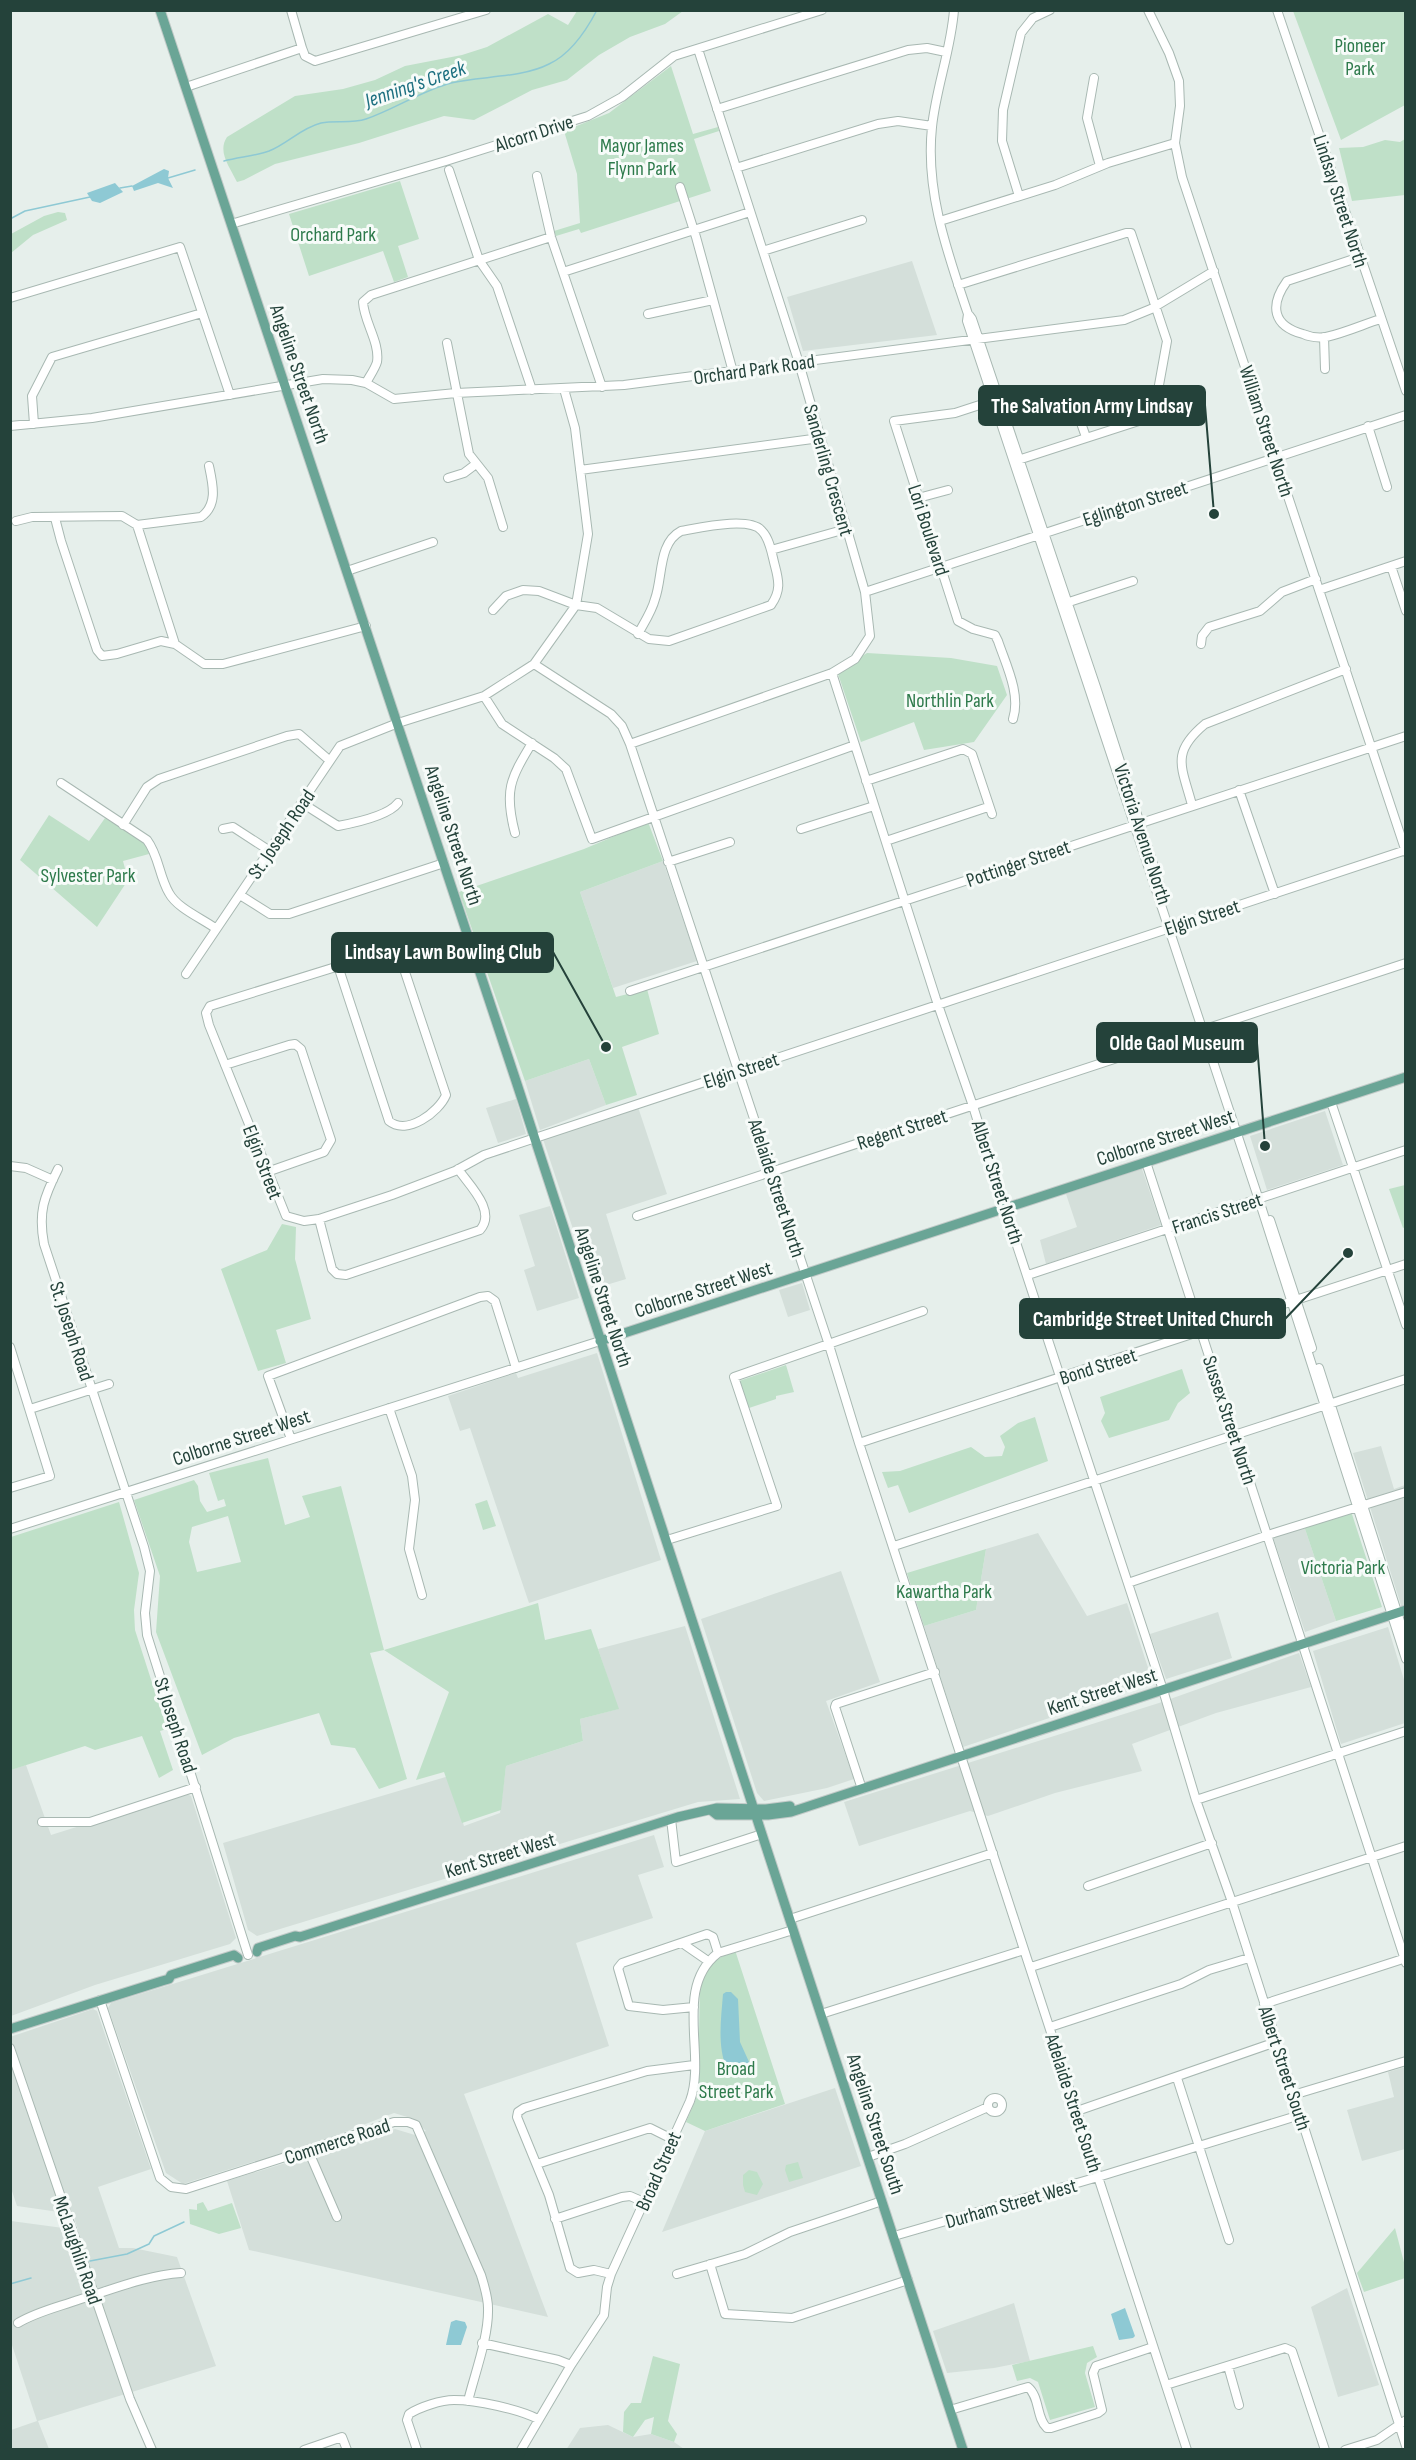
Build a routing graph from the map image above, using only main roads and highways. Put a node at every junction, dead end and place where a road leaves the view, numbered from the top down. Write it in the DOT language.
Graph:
graph roads {
  1 [pos="160,10"];
  2 [pos="1406,1077"];
  3 [pos="600,1341"];
  4 [pos="1398,1613"];
  5 [pos="755,1812"];
  6 [pos="10,2030"];
  7 [pos="963,2450"];
  1 -- 3 [label="main road, Angeline Street North"];
  2 -- 3 [label="main road, Colborne Street West"];
  3 -- 5 [label="main road, Angeline Street North"];
  4 -- 5 [label="main road, Kent Street West"];
  5 -- 6 [label="main road, Kent Street West"];
  5 -- 7 [label="main road, Angeline Street South"];
}
